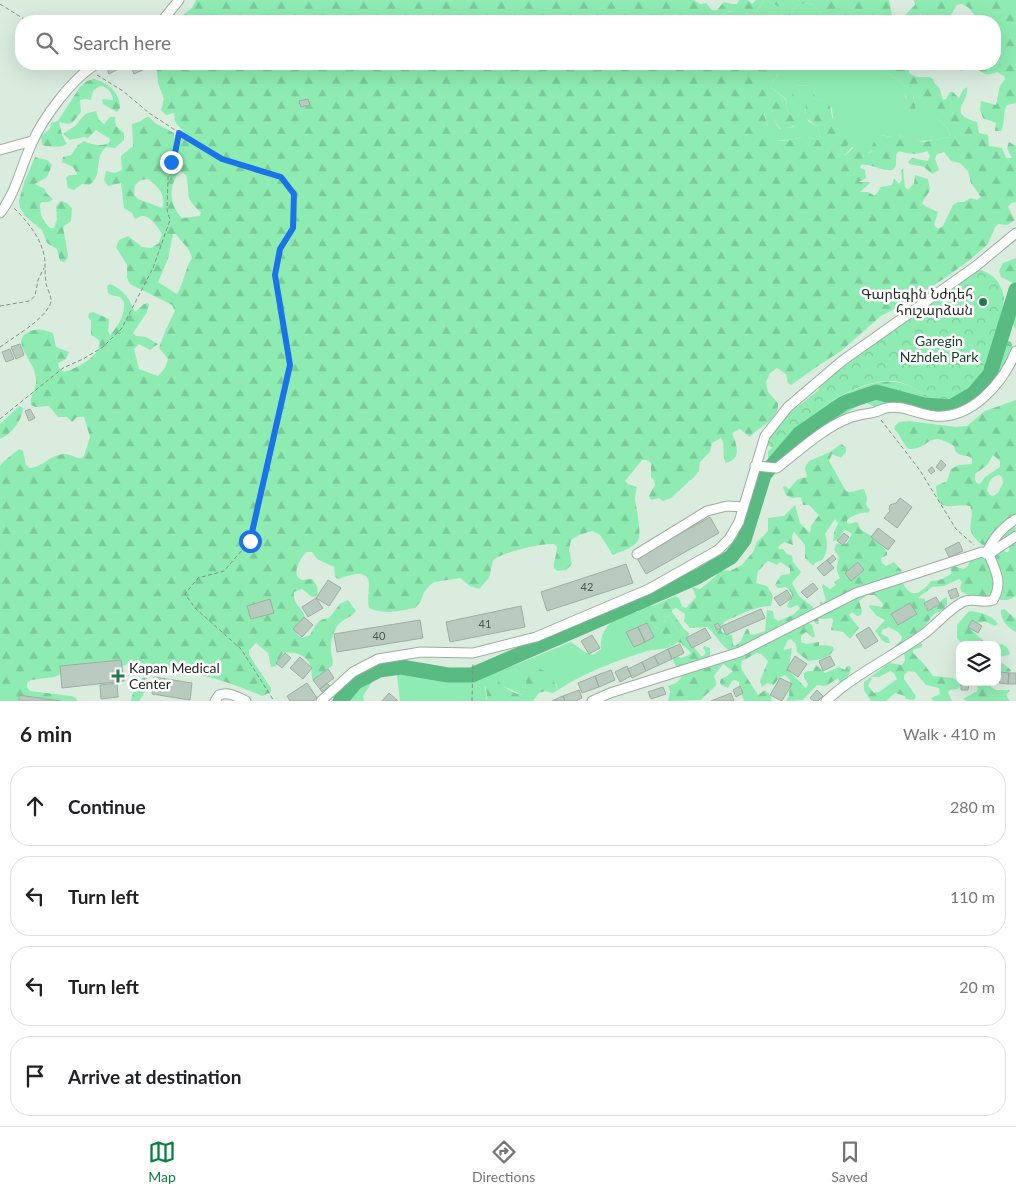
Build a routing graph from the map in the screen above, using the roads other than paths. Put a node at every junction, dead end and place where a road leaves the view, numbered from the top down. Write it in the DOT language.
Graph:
graph roads {
  1 [pos="179,0"];
  2 [pos="167,15"];
  3 [pos="87,70"];
  4 [pos="32,142"];
  5 [pos="0,150"];
  6 [pos="0,213"];
  7 [pos="1016,233"];
  8 [pos="1016,351"];
  9 [pos="755,466"];
  10 [pos="743,508"];
  11 [pos="1016,520"];
  12 [pos="1016,536"];
  13 [pos="637,554"];
  14 [pos="986,554"];
  15 [pos="215,701"];
  16 [pos="246,701"];
  17 [pos="322,701"];
  18 [pos="592,701"];
  19 [pos="826,701"];
  1 -- 2 [label="street"];
  3 -- 4 [label="street"];
  4 -- 5 [label="street"];
  4 -- 6 [label="street"];
  7 -- 9 [label="street"];
  8 -- 9 [label="street"];
  9 -- 10 [label="street"];
  10 -- 13 [label="street"];
  10 -- 17 [label="street"];
  11 -- 14 [label="street"];
  12 -- 14 [label="street"];
  14 -- 18 [label="street"];
  14 -- 19 [label="street"];
  15 -- 16 [label="street"];
}
